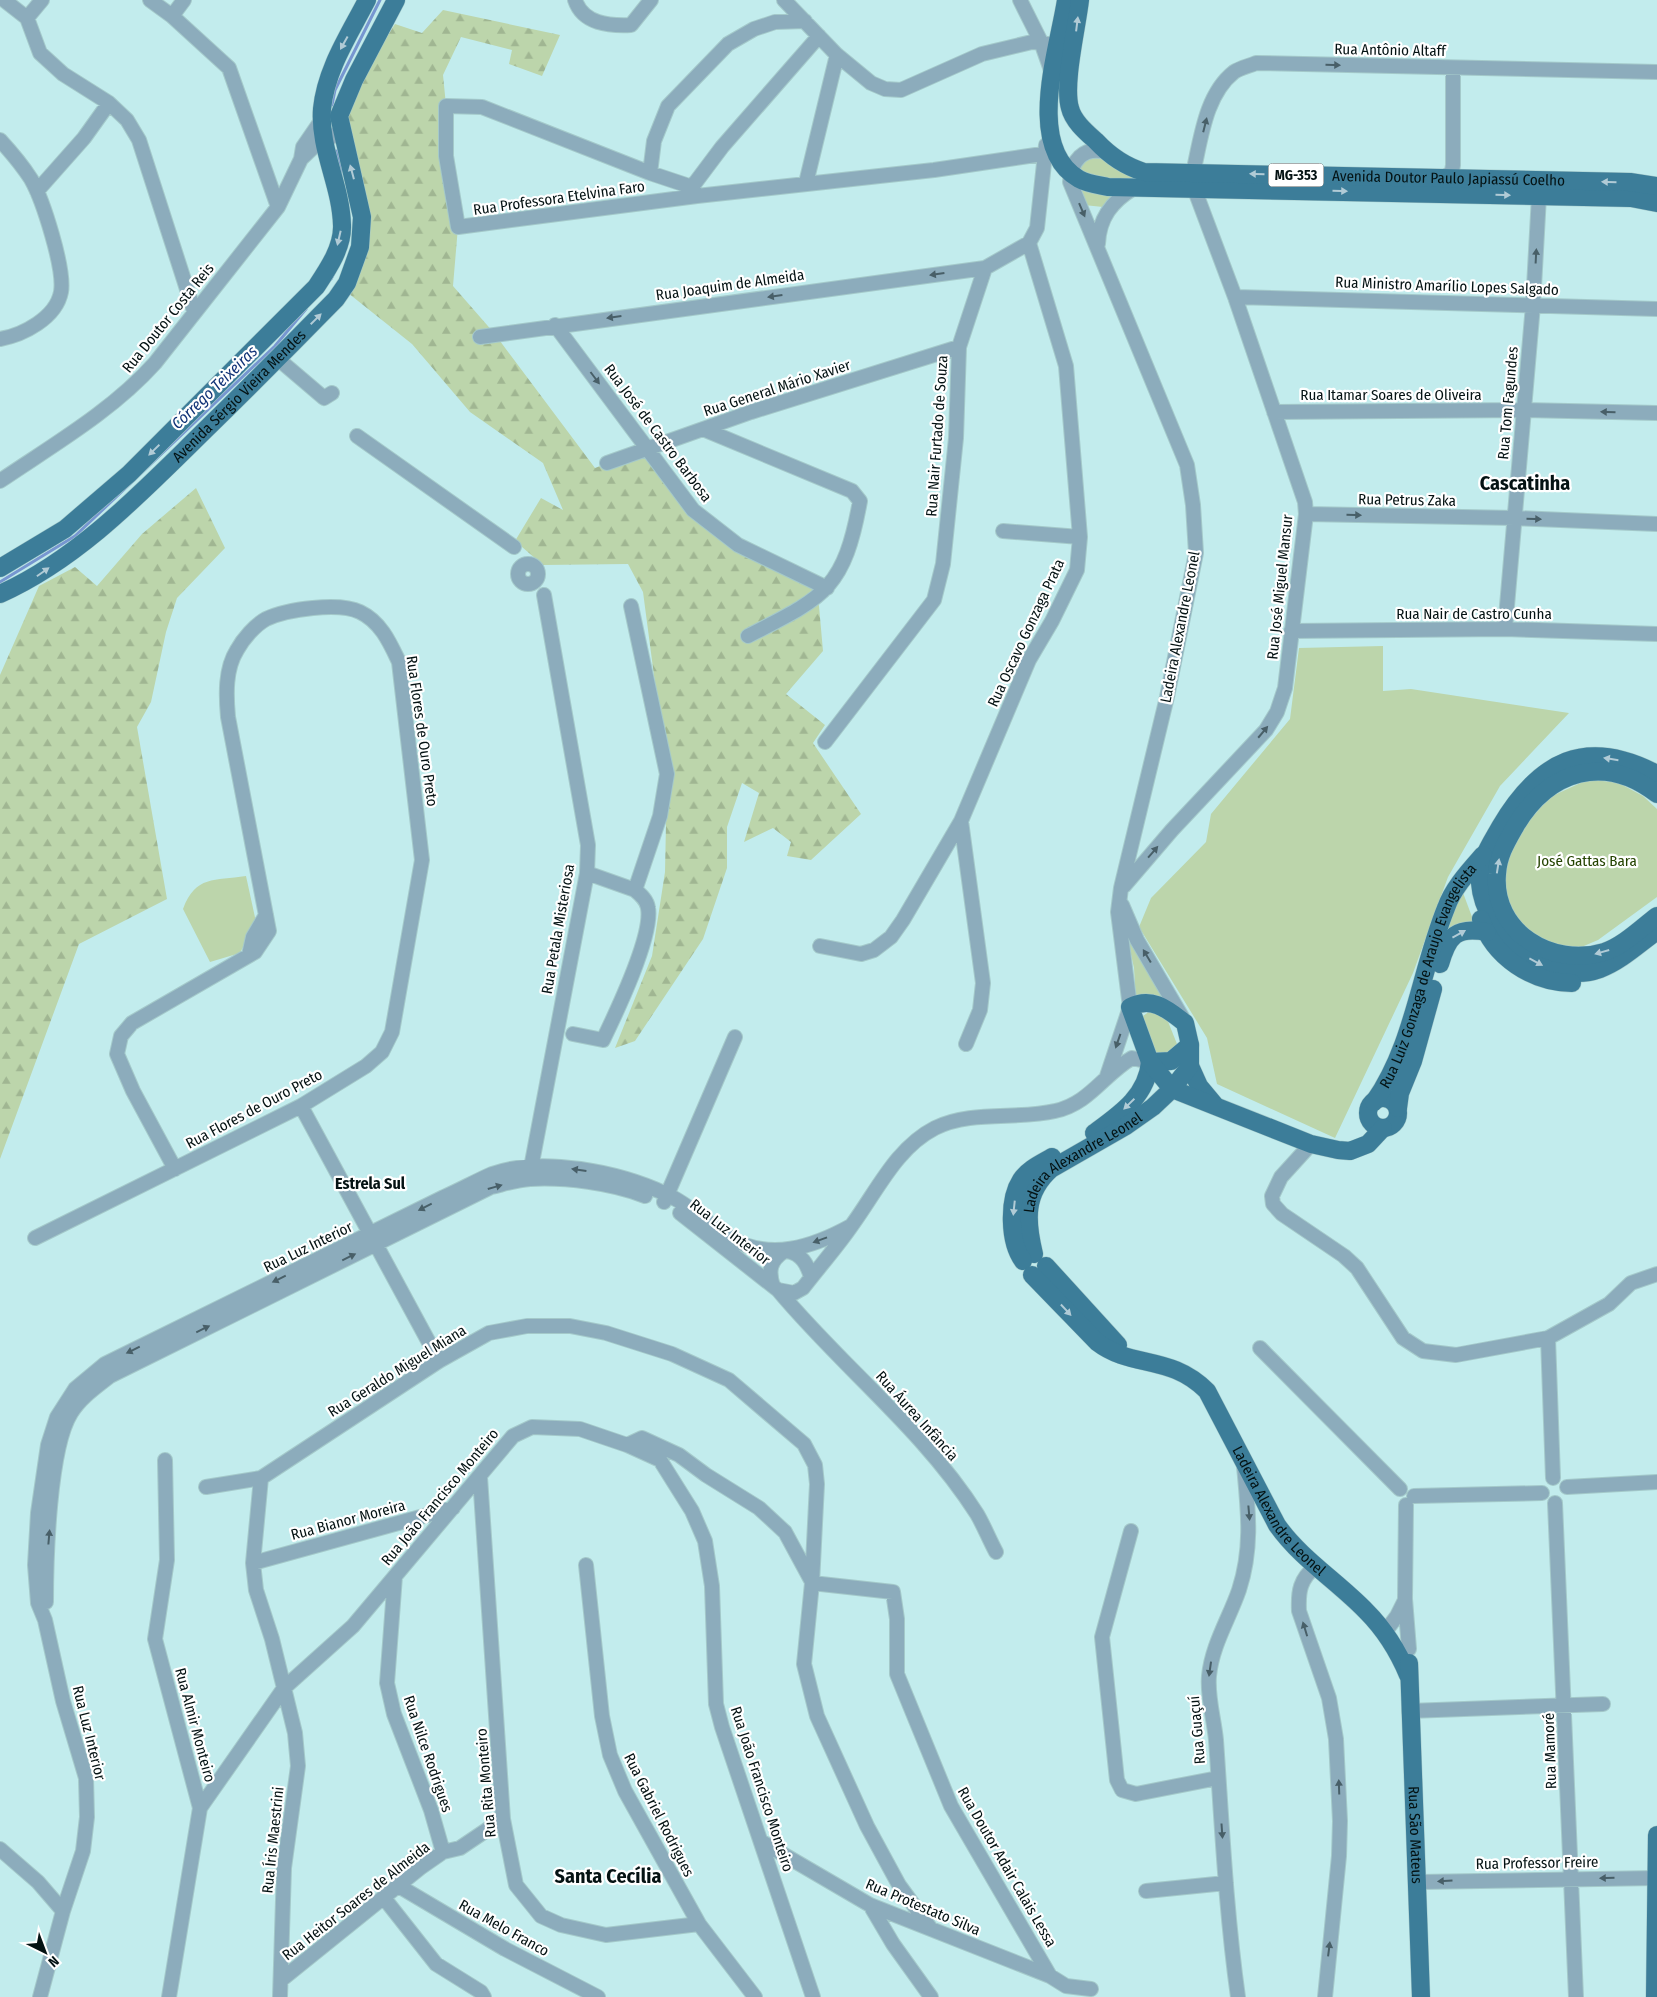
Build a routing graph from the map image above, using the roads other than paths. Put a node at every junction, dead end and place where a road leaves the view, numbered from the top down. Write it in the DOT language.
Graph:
graph roads {
  1 [pos="4,0"];
  2 [pos="42,0"];
  3 [pos="150,0"];
  4 [pos="184,0"];
  5 [pos="367,0"];
  6 [pos="396,0"];
  7 [pos="575,0"];
  8 [pos="651,0"];
  9 [pos="784,0"];
  10 [pos="1020,0"];
  11 [pos="1066,0"];
  12 [pos="1080,0"];
  13 [pos="172,16"];
  14 [pos="27,18"];
  15 [pos="804,21"];
  16 [pos="819,36"];
  17 [pos="1048,43"];
  18 [pos="837,55"];
  19 [pos="1453,68"];
  20 [pos="1657,72"];
  21 [pos="109,103"];
  22 [pos="334,121"];
  23 [pos="322,139"];
  24 [pos="0,140"];
  25 [pos="1102,147"];
  26 [pos="1050,153"];
  27 [pos="301,159"];
  28 [pos="1070,172"];
  29 [pos="650,173"];
  30 [pos="1453,174"];
  31 [pos="1194,180"];
  32 [pos="806,183"];
  33 [pos="1657,186"];
  34 [pos="1134,188"];
  35 [pos="1219,189"];
  36 [pos="1536,189"];
  37 [pos="37,191"];
  38 [pos="694,191"];
  39 [pos="1657,203"];
  40 [pos="278,207"];
  41 [pos="1205,216"];
  42 [pos="1029,243"];
  43 [pos="1098,247"];
  44 [pos="985,268"];
  45 [pos="1235,297"];
  46 [pos="1533,305"];
  47 [pos="1657,309"];
  48 [pos="194,311"];
  49 [pos="555,325"];
  50 [pos="480,337"];
  51 [pos="0,339"];
  52 [pos="959,348"];
  53 [pos="278,358"];
  54 [pos="332,393"];
  55 [pos="1524,410"];
  56 [pos="1274,412"];
  57 [pos="1657,413"];
  58 [pos="703,429"];
  59 [pos="357,436"];
  60 [pos="648,448"];
  61 [pos="607,463"];
  62 [pos="0,481"];
  63 [pos="1306,514"];
  64 [pos="1515,518"];
  65 [pos="1657,524"];
  66 [pos="1003,531"];
  67 [pos="1080,537"];
  68 [pos="514,547"];
  69 [pos="0,568"];
  70 [pos="536,568"];
  71 [pos="522,578"];
  72 [pos="827,588"];
  73 [pos="0,594"];
  74 [pos="544,595"];
  75 [pos="631,606"];
  76 [pos="1505,629"];
  77 [pos="1291,631"];
  78 [pos="1657,634"];
  79 [pos="748,636"];
  80 [pos="825,742"];
  81 [pos="1657,774"];
  82 [pos="1657,794"];
  83 [pos="961,820"];
  84 [pos="1485,853"];
  85 [pos="587,873"];
  86 [pos="1480,883"];
  87 [pos="635,890"];
  88 [pos="1121,894"];
  89 [pos="1657,916"];
  90 [pos="1487,932"];
  91 [pos="1657,932"];
  92 [pos="820,946"];
  93 [pos="1130,1007"];
  94 [pos="1185,1023"];
  95 [pos="573,1034"];
  96 [pos="736,1037"];
  97 [pos="966,1044"];
  98 [pos="1190,1045"];
  99 [pos="1150,1062"];
  100 [pos="1190,1066"];
  101 [pos="1106,1076"];
  102 [pos="1172,1089"];
  103 [pos="1195,1098"];
  104 [pos="1214,1104"];
  105 [pos="301,1106"];
  106 [pos="1153,1108"];
  107 [pos="1371,1108"];
  108 [pos="1398,1108"];
  109 [pos="1383,1128"];
  110 [pos="1311,1144"];
  111 [pos="1350,1151"];
  112 [pos="175,1169"];
  113 [pos="530,1172"];
  114 [pos="666,1199"];
  115 [pos="851,1226"];
  116 [pos="35,1238"];
  117 [pos="374,1239"];
  118 [pos="785,1251"];
  119 [pos="1034,1264"];
  120 [pos="1657,1274"];
  121 [pos="807,1283"];
  122 [pos="775,1288"];
  123 [pos="798,1314"];
  124 [pos="1548,1338"];
  125 [pos="1260,1348"];
  126 [pos="439,1361"];
  127 [pos="627,1445"];
  128 [pos="165,1460"];
  129 [pos="1244,1465"];
  130 [pos="480,1476"];
  131 [pos="261,1478"];
  132 [pos="1553,1478"];
  133 [pos="1657,1482"];
  134 [pos="206,1487"];
  135 [pos="1567,1487"];
  136 [pos="1542,1493"];
  137 [pos="1410,1500"];
  138 [pos="1554,1503"];
  139 [pos="453,1508"];
  140 [pos="1131,1531"];
  141 [pos="996,1552"];
  142 [pos="252,1563"];
  143 [pos="586,1565"];
  144 [pos="1316,1566"];
  145 [pos="395,1576"];
  146 [pos="812,1583"];
  147 [pos="1406,1600"];
  148 [pos="1387,1629"];
  149 [pos="1409,1649"];
  150 [pos="1408,1675"];
  151 [pos="284,1688"];
  152 [pos="1603,1704"];
  153 [pos="1564,1706"];
  154 [pos="1410,1711"];
  155 [pos="1218,1778"];
  156 [pos="200,1808"];
  157 [pos="503,1819"];
  158 [pos="1657,1836"];
  159 [pos="762,1842"];
  160 [pos="0,1849"];
  161 [pos="443,1852"];
  162 [pos="1571,1878"];
  163 [pos="1656,1878"];
  164 [pos="1226,1882"];
  165 [pos="1418,1882"];
  166 [pos="397,1885"];
  167 [pos="1146,1891"];
  168 [pos="384,1898"];
  169 [pos="870,1905"];
  170 [pos="63,1911"];
  171 [pos="698,1924"];
  172 [pos="931,1929"];
  173 [pos="1050,1976"];
  174 [pos="281,1980"];
  175 [pos="1092,1989"];
  176 [pos="40,1997"];
  177 [pos="169,1997"];
  178 [pos="280,1997"];
  179 [pos="484,1997"];
  180 [pos="598,1997"];
  181 [pos="755,1997"];
  182 [pos="813,1997"];
  183 [pos="931,1997"];
  184 [pos="1238,1997"];
  185 [pos="1325,1997"];
  186 [pos="1422,1997"];
  187 [pos="1576,1997"];
  188 [pos="1655,1997"];
  1 -- 14 [label="street"];
  2 -- 14 [label="street"];
  3 -- 13 [label="street"];
  4 -- 13 [label="street"];
  5 -- 22 [label="main road, one-way"];
  6 -- 22 [label="main road"];
  7 -- 8 [label="street"];
  9 -- 15 [label="street"];
  10 -- 17 [label="street"];
  11 -- 17 [label="main road, MG-353"];
  25 -- 12 [label="main road, Avenida Doutor Paulo Japiassú Coelho / MG-353, one-way"];
  13 -- 40 [label="street"];
  14 -- 21 [label="street"];
  15 -- 16 [label="street"];
  15 -- 29 [label="street"];
  16 -- 18 [label="street"];
  16 -- 38 [label="street"];
  17 -- 18 [label="street"];
  17 -- 25 [label="main road"];
  17 -- 26 [label="main road, MG-353"];
  18 -- 32 [label="street"];
  19 -- 20 [label="street, Rua Antônio Altaff"];
  19 -- 30 [label="street"];
  31 -- 19 [label="street, Rua Antônio Altaff, one-way"];
  21 -- 37 [label="street"];
  21 -- 48 [label="street"];
  22 -- 23 [label="main road, Avenida Sérgio Vieira Mendes"];
  22 -- 27 [label="street, Rua Doutor Costa Reis"];
  53 -- 22 [label="main road, Avenida Sérgio Vieira Mendes, one-way"];
  23 -- 27 [label="street, Rua Doutor Costa Reis"];
  23 -- 69 [label="main road, Avenida Sérgio Vieira Mendes, one-way"];
  24 -- 37 [label="street"];
  25 -- 28 [label="street"];
  25 -- 31 [label="main road, Avenida Doutor Paulo Japiassú Coelho / MG-353"];
  26 -- 28 [label="main road, MG-353"];
  26 -- 32 [label="street, Rua Professora Etelvina Faro"];
  26 -- 42 [label="street"];
  27 -- 40 [label="street, Rua Doutor Costa Reis"];
  28 -- 34 [label="main road, MG-353"];
  28 -- 43 [label="street, Ladeira Alexandre Leonel, one-way"];
  29 -- 38 [label="street, Rua Professora Etelvina Faro"];
  29 -- 38 [label="street, Rua Professora Etelvina Faro"];
  30 -- 31 [label="main road, Avenida Doutor Paulo Japiassú Coelho / MG-353, one-way"];
  30 -- 36 [label="main road, Avenida Doutor Paulo Japiassú Coelho / MG-353"];
  31 -- 34 [label="main road, Avenida Doutor Paulo Japiassú Coelho / MG-353"];
  31 -- 35 [label="main road, Avenida Doutor Paulo Japiassú Coelho / MG-353"];
  31 -- 41 [label="street, Rua José Miguel Mansur"];
  32 -- 38 [label="street, Rua Professora Etelvina Faro"];
  33 -- 36 [label="main road, Avenida Doutor Paulo Japiassú Coelho / MG-353, one-way"];
  34 -- 43 [label="street, Ladeira Alexandre Leonel"];
  35 -- 36 [label="main road, Avenida Doutor Paulo Japiassú Coelho / MG-353, one-way"];
  35 -- 41 [label="street"];
  36 -- 39 [label="main road, Avenida Doutor Paulo Japiassú Coelho / MG-353"];
  46 -- 36 [label="street, Rua Tom Fagundes, one-way"];
  37 -- 51 [label="street"];
  40 -- 48 [label="street, Rua Doutor Costa Reis"];
  41 -- 45 [label="street, Rua José Miguel Mansur"];
  42 -- 44 [label="street"];
  42 -- 67 [label="street, Rua Oscavo Gonzaga Prata"];
  43 -- 88 [label="street, Ladeira Alexandre Leonel"];
  44 -- 49 [label="street, Rua Joaquim de Almeida, one-way"];
  44 -- 52 [label="street, Rua Nair Furtado de Souza"];
  45 -- 46 [label="street, Rua Ministro Amarílio Lopes Salgado"];
  45 -- 56 [label="street, Rua José Miguel Mansur"];
  46 -- 47 [label="street, Rua Ministro Amarílio Lopes Salgado"];
  46 -- 55 [label="street, Rua Tom Fagundes"];
  48 -- 62 [label="street, Rua Doutor Costa Reis"];
  49 -- 50 [label="street, Rua Joaquim de Almeida"];
  49 -- 60 [label="street, Rua José de Castro Barbosa, one-way"];
  52 -- 58 [label="street, Rua General Mário Xavier"];
  52 -- 80 [label="street, Rua Nair Furtado de Souza"];
  53 -- 54 [label="street"];
  73 -- 53 [label="main road, Avenida Sérgio Vieira Mendes, one-way"];
  55 -- 56 [label="street, Rua Itamar Soares de Oliveira"];
  57 -- 55 [label="street, Rua Itamar Soares de Oliveira, one-way"];
  55 -- 64 [label="street, Rua Tom Fagundes"];
  56 -- 63 [label="street, Rua José Miguel Mansur"];
  58 -- 60 [label="street, Rua General Mário Xavier"];
  58 -- 72 [label="street"];
  59 -- 68 [label="street"];
  60 -- 61 [label="street, Rua General Mário Xavier"];
  60 -- 72 [label="street, Rua José de Castro Barbosa"];
  63 -- 64 [label="street, Rua Petrus Zaka, one-way"];
  63 -- 77 [label="street, Rua José Miguel Mansur"];
  64 -- 65 [label="street, Rua Petrus Zaka, one-way"];
  64 -- 76 [label="street, Rua Tom Fagundes"];
  66 -- 67 [label="street"];
  67 -- 83 [label="street, Rua Oscavo Gonzaga Prata"];
  68 -- 70 [label="street"];
  68 -- 71 [label="street"];
  70 -- 71 [label="street"];
  70 -- 74 [label="street, Rua Petala Misteriosa"];
  71 -- 74 [label="street"];
  72 -- 79 [label="street"];
  74 -- 85 [label="street, Rua Petala Misteriosa"];
  75 -- 87 [label="street"];
  76 -- 77 [label="street, Rua Nair de Castro Cunha"];
  76 -- 78 [label="street, Rua Nair de Castro Cunha"];
  88 -- 77 [label="street, Rua José Miguel Mansur, one-way"];
  81 -- 84 [label="main road, one-way"];
  89 -- 82 [label="main road, one-way"];
  83 -- 92 [label="street, Rua Oscavo Gonzaga Prata"];
  83 -- 97 [label="street"];
  84 -- 86 [label="main road"];
  84 -- 107 [label="main road, Rua Luiz Gonzaga de Araujo Evangelista"];
  85 -- 87 [label="street"];
  85 -- 113 [label="street, Rua Petala Misteriosa"];
  86 -- 90 [label="main road"];
  86 -- 91 [label="main road, one-way"];
  87 -- 95 [label="street"];
  88 -- 93 [label="street, Ladeira Alexandre Leonel"];
  94 -- 88 [label="street, one-way"];
  90 -- 91 [label="main road"];
  108 -- 90 [label="main road, Rua Luiz Gonzaga de Araujo Evangelista, one-way"];
  93 -- 94 [label="main road"];
  93 -- 99 [label="main road, Ladeira Alexandre Leonel"];
  93 -- 101 [label="street, one-way"];
  94 -- 98 [label="main road"];
  96 -- 114 [label="street"];
  98 -- 99 [label="main road"];
  98 -- 100 [label="main road"];
  99 -- 101 [label="street"];
  99 -- 102 [label="main road, Ladeira Alexandre Leonel"];
  99 -- 119 [label="main road, Ladeira Alexandre Leonel, one-way"];
  100 -- 102 [label="main road, Ladeira Alexandre Leonel"];
  100 -- 104 [label="main road"];
  101 -- 115 [label="street"];
  102 -- 103 [label="main road"];
  102 -- 106 [label="main road, Ladeira Alexandre Leonel"];
  103 -- 104 [label="main road"];
  103 -- 106 [label="main road"];
  104 -- 110 [label="main road"];
  105 -- 112 [label="street, Rua Flores de Ouro Preto"];
  105 -- 112 [label="street, Rua Flores de Ouro Preto"];
  105 -- 117 [label="street"];
  106 -- 119 [label="main road, Ladeira Alexandre Leonel"];
  107 -- 108 [label="main road"];
  107 -- 109 [label="main road"];
  107 -- 111 [label="main road, Rua Luiz Gonzaga de Araujo Evangelista"];
  108 -- 109 [label="main road"];
  109 -- 111 [label="main road"];
  110 -- 111 [label="main road"];
  110 -- 124 [label="street"];
  112 -- 116 [label="street, Rua Flores de Ouro Preto"];
  113 -- 114 [label="street, Rua Luz Interior"];
  113 -- 117 [label="street, Rua Luz Interior"];
  114 -- 118 [label="street, Rua Luz Interior"];
  114 -- 122 [label="street, Rua Luz Interior"];
  115 -- 118 [label="street, one-way"];
  115 -- 121 [label="street"];
  117 -- 126 [label="street"];
  117 -- 170 [label="street, Rua Luz Interior"];
  118 -- 121 [label="street"];
  118 -- 122 [label="street"];
  119 -- 129 [label="main road, Ladeira Alexandre Leonel"];
  120 -- 124 [label="street"];
  121 -- 122 [label="street"];
  121 -- 123 [label="street"];
  122 -- 123 [label="street, Rua Áurea Infância"];
  123 -- 141 [label="street, Rua Áurea Infância"];
  124 -- 132 [label="street"];
  125 -- 137 [label="street"];
  126 -- 131 [label="street, Rua Geraldo Miguel Miana"];
  126 -- 146 [label="street, Rua Geraldo Miguel Miana"];
  127 -- 130 [label="street, Rua João Francisco Monteiro"];
  127 -- 146 [label="street"];
  127 -- 159 [label="street, Rua João Francisco Monteiro"];
  128 -- 156 [label="street, Rua Almir Monteiro"];
  129 -- 144 [label="main road, Ladeira Alexandre Leonel"];
  129 -- 155 [label="street, Rua Guaçuí, one-way"];
  130 -- 139 [label="street, Rua João Francisco Monteiro"];
  130 -- 157 [label="street, Rua Rita Monteiro"];
  131 -- 134 [label="street, Rua Geraldo Miguel Miana"];
  131 -- 142 [label="street, Rua Íris Maestrini"];
  132 -- 135 [label="street"];
  132 -- 136 [label="street"];
  133 -- 135 [label="street"];
  135 -- 138 [label="street"];
  136 -- 137 [label="street"];
  136 -- 138 [label="street"];
  137 -- 147 [label="street"];
  138 -- 153 [label="street, Rua Mamoré"];
  139 -- 142 [label="street, Rua Bianor Moreira"];
  139 -- 145 [label="street, Rua João Francisco Monteiro"];
  140 -- 155 [label="street"];
  142 -- 151 [label="street, Rua Íris Maestrini"];
  143 -- 171 [label="street, Rua Gabriel Rodrigues"];
  144 -- 148 [label="main road, Ladeira Alexandre Leonel"];
  185 -- 144 [label="street, one-way"];
  145 -- 151 [label="street, Rua João Francisco Monteiro"];
  145 -- 161 [label="street, Rua Nilce Rodrigues"];
  146 -- 172 [label="street, Rua Geraldo Miguel Miana"];
  146 -- 173 [label="street, Rua Doutor Adair Calais Lessa"];
  147 -- 148 [label="street"];
  147 -- 149 [label="street"];
  148 -- 149 [label="main road"];
  148 -- 150 [label="main road, Ladeira Alexandre Leonel"];
  149 -- 150 [label="main road, Rua São Mateus"];
  150 -- 154 [label="main road, Rua São Mateus"];
  151 -- 156 [label="street, Rua João Francisco Monteiro"];
  151 -- 174 [label="street, Rua Íris Maestrini"];
  152 -- 153 [label="street"];
  153 -- 154 [label="street"];
  153 -- 162 [label="street, Rua Mamoré"];
  154 -- 165 [label="main road, Rua São Mateus"];
  155 -- 164 [label="street, Rua Guaçuí, one-way"];
  156 -- 177 [label="street, Rua Almir Monteiro"];
  157 -- 161 [label="street, Rua Heitor Soares de Almeida"];
  157 -- 171 [label="street, Rua Rita Monteiro"];
  158 -- 163 [label="main road"];
  159 -- 169 [label="street, Rua Protestato Silva"];
  159 -- 182 [label="street, Rua João Francisco Monteiro"];
  160 -- 170 [label="street"];
  161 -- 166 [label="street, Rua Heitor Soares de Almeida"];
  163 -- 162 [label="street, Rua Professor Freire, one-way"];
  162 -- 165 [label="street, Rua Professor Freire, one-way"];
  162 -- 187 [label="street, Rua Mamoré"];
  163 -- 188 [label="main road"];
  164 -- 167 [label="street"];
  164 -- 184 [label="street, Rua Guaçuí"];
  165 -- 186 [label="main road, Rua São Mateus"];
  166 -- 168 [label="street, Rua Heitor Soares de Almeida"];
  166 -- 180 [label="street, Rua Melo Franco"];
  168 -- 174 [label="street, Rua Heitor Soares de Almeida"];
  168 -- 179 [label="street"];
  169 -- 172 [label="street, Rua Protestato Silva"];
  169 -- 183 [label="street"];
  170 -- 176 [label="street, Rua Luz Interior"];
  171 -- 181 [label="street, Rua Gabriel Rodrigues"];
  172 -- 173 [label="street, Rua Protestato Silva"];
  173 -- 175 [label="street, Rua Protestato Silva"];
  174 -- 178 [label="street, Rua Íris Maestrini"];
}
